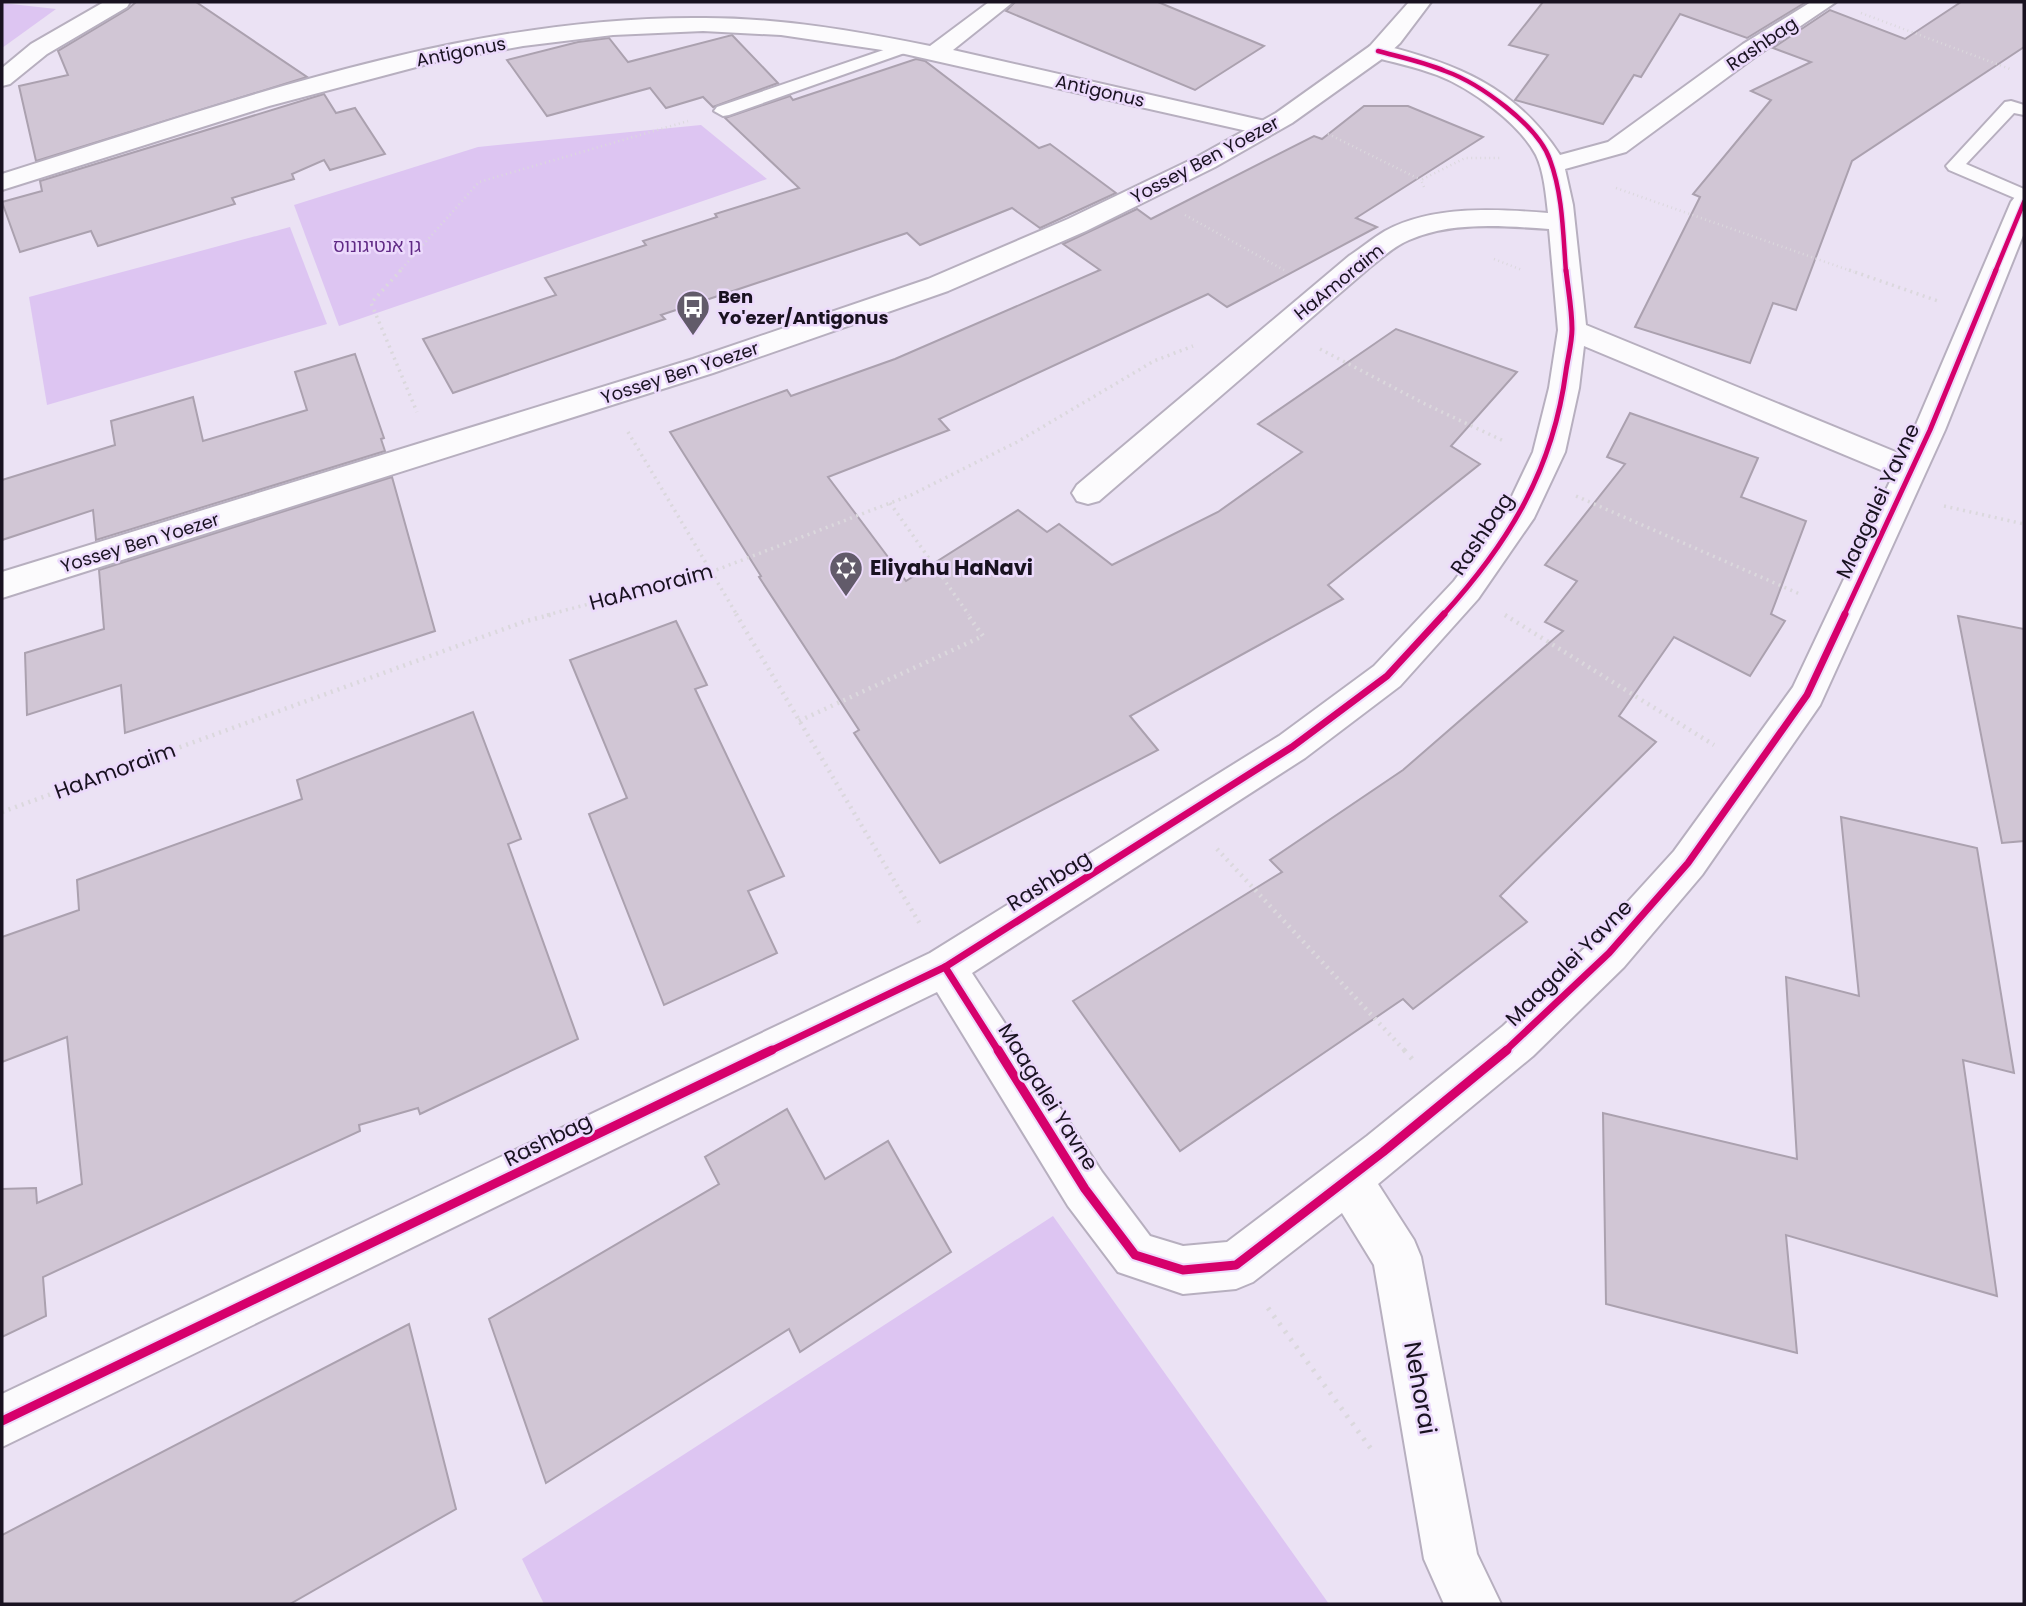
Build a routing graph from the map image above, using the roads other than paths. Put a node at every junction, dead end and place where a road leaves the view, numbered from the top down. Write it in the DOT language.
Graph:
graph roads {
  1 [pos="119,2"];
  2 [pos="1002,2"];
  3 [pos="1420,2"];
  4 [pos="1825,2"];
  5 [pos="907,47"];
  6 [pos="1378,51"];
  7 [pos="935,53"];
  8 [pos="2,79"];
  9 [pos="2024,110"];
  10 [pos="723,111"];
  11 [pos="1274,123"];
  12 [pos="1551,162"];
  13 [pos="2,182"];
  14 [pos="2024,196"];
  15 [pos="2024,202"];
  16 [pos="1562,222"];
  17 [pos="1572,330"];
  18 [pos="1905,483"];
  19 [pos="1088,493"];
  20 [pos="2,585"];
  21 [pos="945,967"];
  22 [pos="1348,1179"];
  23 [pos="2,1420"];
  24 [pos="1473,1604"];
  1 -- 8 [label="street"];
  2 -- 7 [label="street"];
  3 -- 6 [label="street, Yossey Ben Yoezer"];
  4 -- 12 [label="street, Rashbag"];
  5 -- 7 [label="street, Antigonus"];
  5 -- 10 [label="lane"];
  5 -- 13 [label="street, Antigonus"];
  6 -- 11 [label="street, Yossey Ben Yoezer"];
  6 -- 12 [label="street, Rashbag"];
  7 -- 11 [label="street, Antigonus"];
  9 -- 14 [label="lane"];
  11 -- 20 [label="street, Yossey Ben Yoezer"];
  12 -- 16 [label="street, Rashbag"];
  15 -- 18 [label="street, Maagalei Yavne"];
  16 -- 17 [label="street, Rashbag"];
  16 -- 19 [label="street, HaAmoraim"];
  17 -- 18 [label="street"];
  17 -- 21 [label="street, Rashbag"];
  18 -- 22 [label="street, Maagalei Yavne"];
  21 -- 22 [label="street, Maagalei Yavne"];
  21 -- 23 [label="street, Rashbag"];
  22 -- 24 [label="street, Nehorai"];
}
